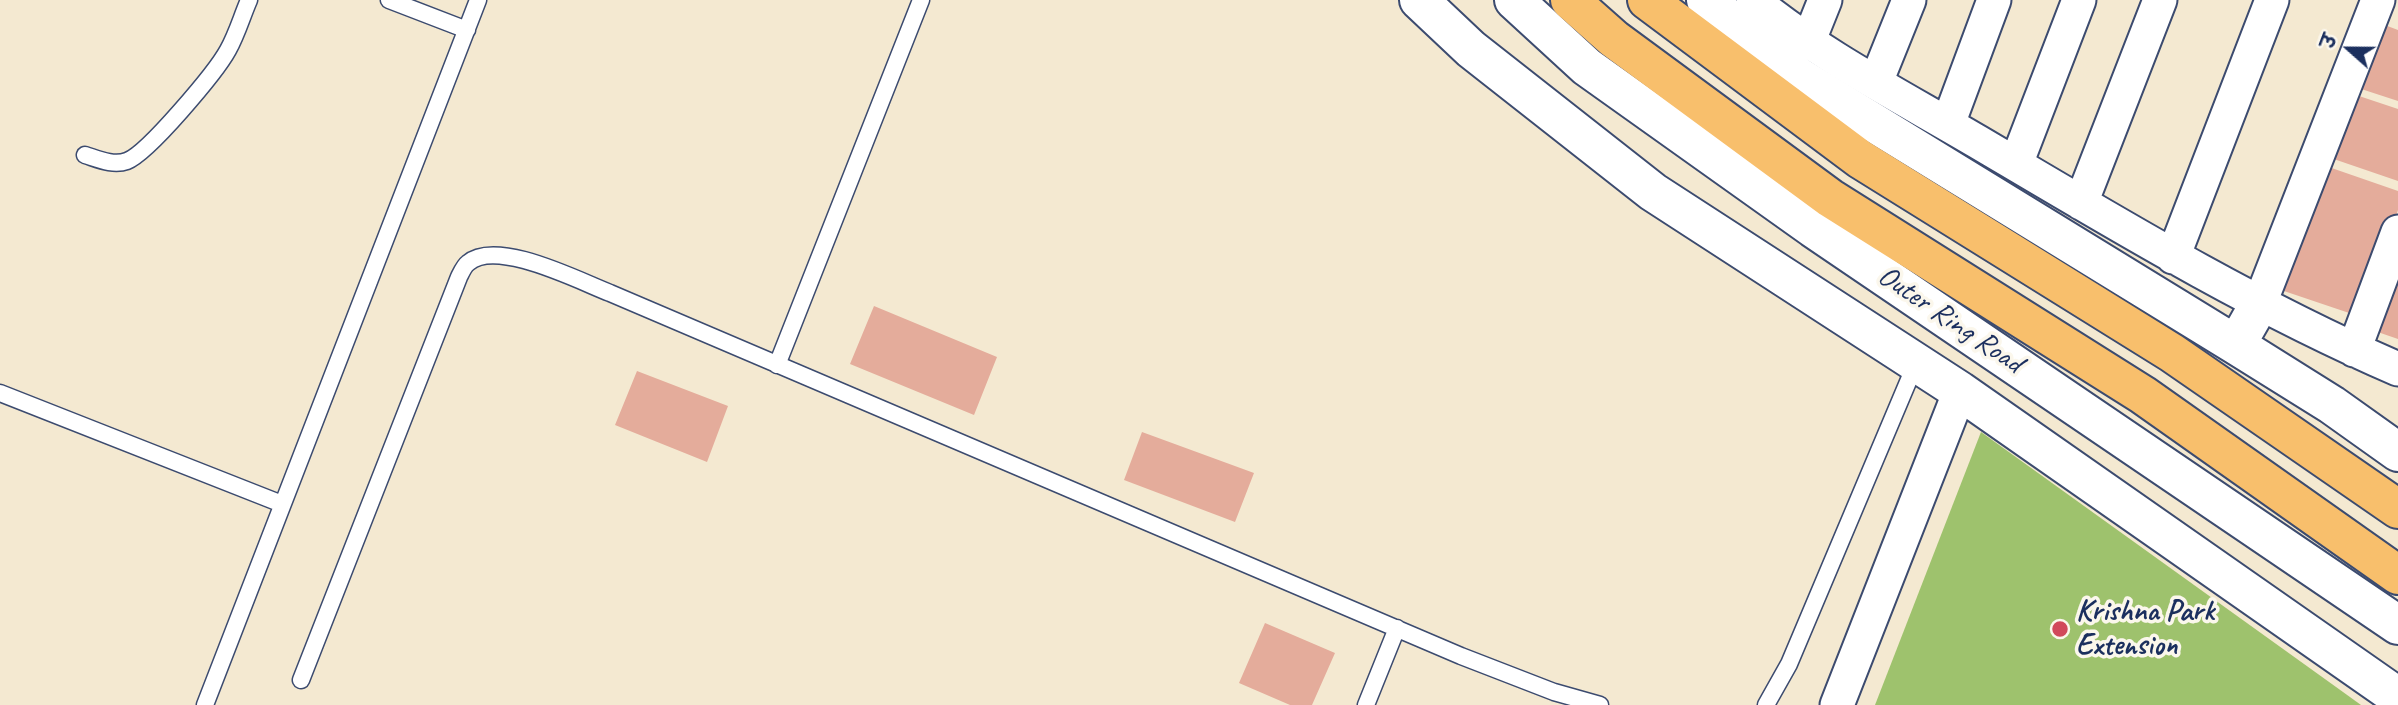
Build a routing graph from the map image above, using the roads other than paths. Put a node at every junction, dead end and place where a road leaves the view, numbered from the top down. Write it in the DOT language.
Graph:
graph roads {
  1 [pos="249,0"];
  2 [pos="389,0"];
  3 [pos="478,0"];
  4 [pos="921,0"];
  5 [pos="1419,0"];
  6 [pos="1514,0"];
  7 [pos="1570,0"];
  8 [pos="1647,0"];
  9 [pos="1706,0"];
  10 [pos="1753,0"];
  11 [pos="1825,0"];
  12 [pos="1909,0"];
  13 [pos="1994,0"];
  14 [pos="2079,0"];
  15 [pos="2160,0"];
  16 [pos="2272,0"];
  17 [pos="2378,0"];
  18 [pos="467,30"];
  19 [pos="1809,40"];
  20 [pos="1876,82"];
  21 [pos="1948,124"];
  22 [pos="85,155"];
  23 [pos="2015,164"];
  24 [pos="2081,203"];
  25 [pos="2398,232"];
  26 [pos="2173,257"];
  27 [pos="2260,303"];
  28 [pos="2236,345"];
  29 [pos="2354,350"];
  30 [pos="1916,363"];
  31 [pos="777,365"];
  32 [pos="2398,369"];
  33 [pos="1960,391"];
  34 [pos="0,393"];
  35 [pos="2398,452"];
  36 [pos="282,504"];
  37 [pos="2398,509"];
  38 [pos="2398,575"];
  39 [pos="2398,625"];
  40 [pos="1397,628"];
  41 [pos="301,680"];
  42 [pos="2398,697"];
  43 [pos="205,705"];
  44 [pos="1366,705"];
  45 [pos="1600,705"];
  46 [pos="1766,705"];
  47 [pos="1837,705"];
  1 -- 22 [label="lane"];
  2 -- 18 [label="lane"];
  3 -- 18 [label="lane"];
  4 -- 31 [label="lane"];
  5 -- 30 [label="street"];
  6 -- 39 [label="street, Outer Ring Road"];
  7 -- 38 [label="main road, Outer Ring Road"];
  8 -- 37 [label="main road"];
  9 -- 28 [label="street"];
  10 -- 19 [label="street"];
  11 -- 19 [label="street"];
  12 -- 20 [label="street"];
  13 -- 21 [label="street"];
  14 -- 23 [label="street"];
  15 -- 24 [label="street"];
  16 -- 26 [label="street"];
  17 -- 27 [label="street"];
  18 -- 36 [label="lane"];
  19 -- 20 [label="street"];
  20 -- 21 [label="street"];
  21 -- 23 [label="street"];
  23 -- 24 [label="street"];
  24 -- 26 [label="street"];
  25 -- 29 [label="street"];
  26 -- 27 [label="street"];
  27 -- 28 [label="street"];
  27 -- 29 [label="street"];
  28 -- 35 [label="street"];
  29 -- 32 [label="street"];
  30 -- 33 [label="street"];
  30 -- 46 [label="lane"];
  31 -- 40 [label="lane"];
  31 -- 41 [label="lane"];
  33 -- 42 [label="street"];
  33 -- 47 [label="street"];
  34 -- 36 [label="lane"];
  36 -- 43 [label="lane"];
  40 -- 44 [label="lane"];
  40 -- 45 [label="lane"];
}
